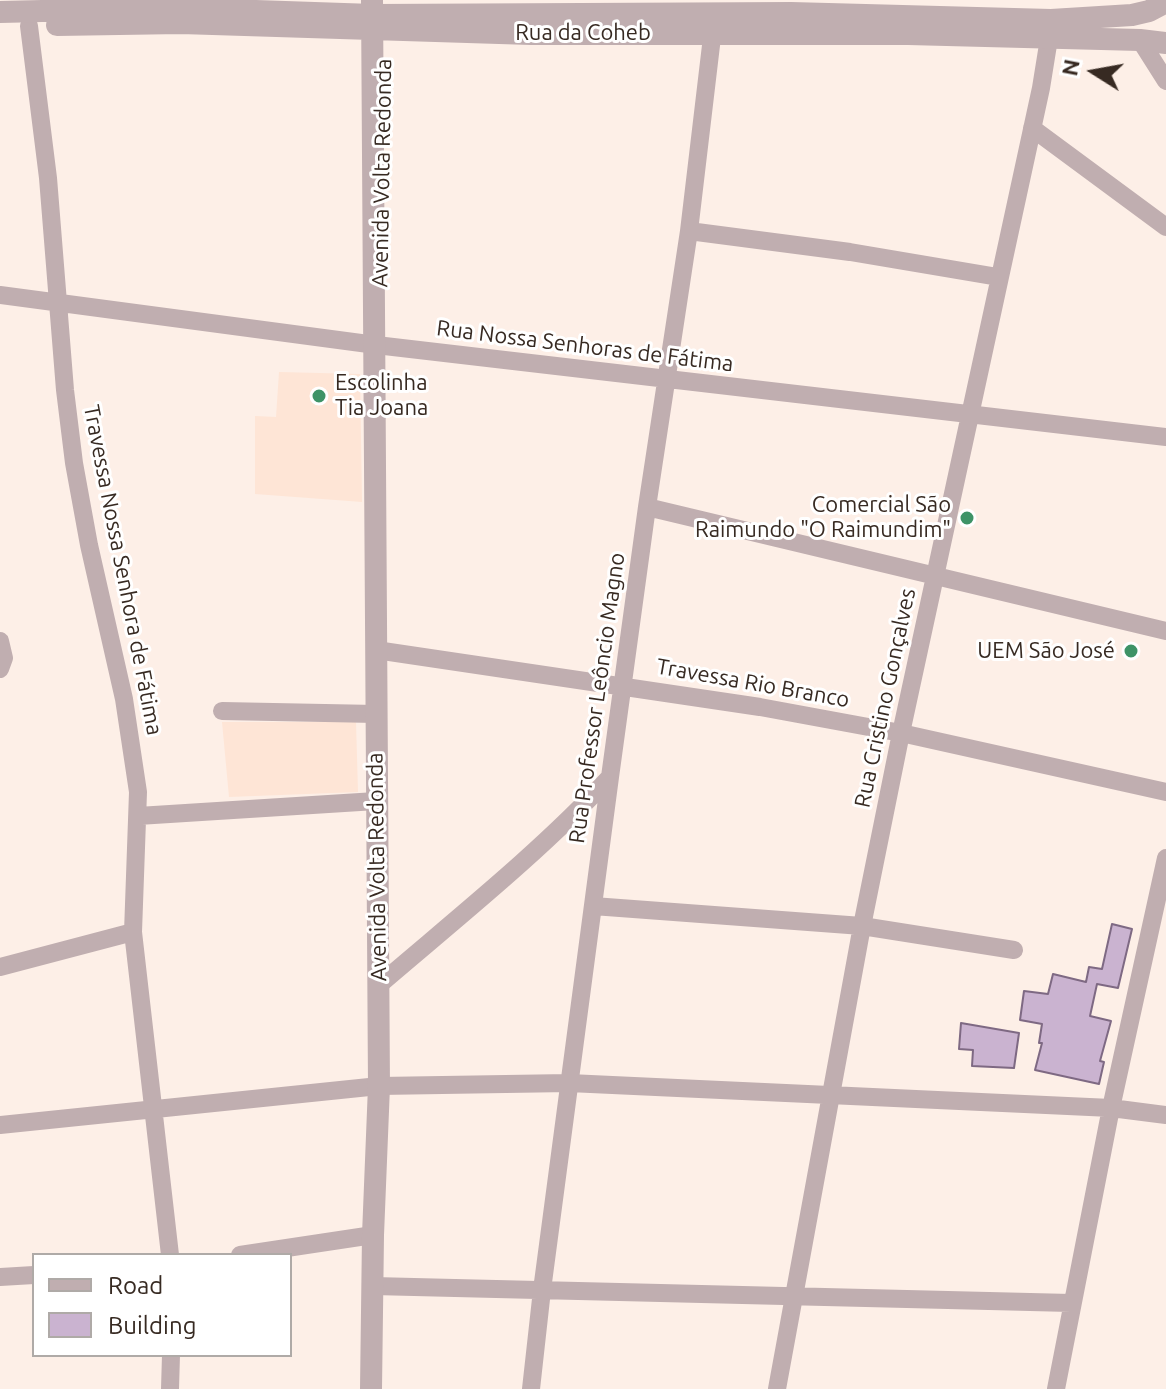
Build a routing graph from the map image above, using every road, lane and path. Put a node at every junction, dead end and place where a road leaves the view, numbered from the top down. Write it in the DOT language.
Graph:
graph roads {
  1 [pos="1166,2"];
  2 [pos="168,4"];
  3 [pos="537,7"];
  4 [pos="875,8"];
  5 [pos="1121,8"];
  6 [pos="0,12"];
  7 [pos="378,15"];
  8 [pos="714,24"];
  9 [pos="0,26"];
  10 [pos="29,26"];
  11 [pos="1051,29"];
  12 [pos="1140,40"];
  13 [pos="1166,43"];
  14 [pos="1166,81"];
  15 [pos="1032,128"];
  16 [pos="1166,227"];
  17 [pos="689,231"];
  18 [pos="998,277"];
  19 [pos="0,295"];
  20 [pos="58,303"];
  21 [pos="376,345"];
  22 [pos="668,379"];
  23 [pos="970,413"];
  24 [pos="1166,437"];
  25 [pos="647,507"];
  26 [pos="935,574"];
  27 [pos="1166,631"];
  28 [pos="376,650"];
  29 [pos="624,686"];
  30 [pos="222,711"];
  31 [pos="376,714"];
  32 [pos="901,733"];
  33 [pos="610,777"];
  34 [pos="1166,792"];
  35 [pos="376,801"];
  36 [pos="138,816"];
  37 [pos="1166,858"];
  38 [pos="593,906"];
  39 [pos="862,926"];
  40 [pos="133,932"];
  41 [pos="1014,950"];
  42 [pos="0,967"];
  43 [pos="379,985"];
  44 [pos="569,1083"];
  45 [pos="379,1086"];
  46 [pos="831,1093"];
  47 [pos="1111,1108"];
  48 [pos="155,1111"];
  49 [pos="1166,1115"];
  50 [pos="0,1125"];
  51 [pos="373,1235"];
  52 [pos="170,1253"];
  53 [pos="253,1253"];
  54 [pos="32,1275"];
  55 [pos="0,1277"];
  56 [pos="373,1286"];
  57 [pos="542,1290"];
  58 [pos="794,1297"];
  59 [pos="1071,1303"];
  60 [pos="171,1357"];
  61 [pos="170,1389"];
  62 [pos="371,1389"];
  63 [pos="531,1389"];
  64 [pos="777,1389"];
  65 [pos="1056,1389"];
  1 -- 5 [label="street, Rua da Coheb"];
  2 -- 6 [label="street, Rua da Coheb"];
  2 -- 7 [label="street, Rua da Coheb"];
  3 -- 7 [label="street, Rua da Coheb"];
  3 -- 8 [label="street, Rua da Coheb"];
  4 -- 8 [label="street, Rua da Coheb"];
  4 -- 11 [label="street, Rua da Coheb"];
  5 -- 11 [label="street, Rua da Coheb"];
  5 -- 12 [label="street"];
  7 -- 8 [label="street, Rua da Coheb"];
  7 -- 10 [label="street, Rua da Coheb"];
  7 -- 21 [label="street, Avenida Volta Redonda"];
  8 -- 11 [label="street, Rua da Coheb"];
  8 -- 17 [label="street, Rua Professor Leôncio Magno"];
  9 -- 10 [label="street, Rua da Coheb"];
  10 -- 20 [label="street, Travessa Nossa Senhora de Fátima"];
  11 -- 12 [label="street, Rua da Coheb"];
  11 -- 15 [label="street, Rua Cristino Gonçalves"];
  12 -- 13 [label="street, Rua da Coheb"];
  12 -- 14 [label="street"];
  15 -- 16 [label="street"];
  15 -- 18 [label="street, Rua Cristino Gonçalves"];
  17 -- 18 [label="street"];
  17 -- 22 [label="street, Rua Professor Leôncio Magno"];
  18 -- 23 [label="street, Rua Cristino Gonçalves"];
  19 -- 20 [label="street, Rua Nossa Senhoras de Fátima"];
  20 -- 21 [label="street, Rua Nossa Senhoras de Fátima"];
  20 -- 36 [label="street, Travessa Nossa Senhora de Fátima"];
  21 -- 22 [label="street, Rua Nossa Senhoras de Fátima"];
  21 -- 28 [label="street, Avenida Volta Redonda"];
  22 -- 23 [label="street, Rua Nossa Senhoras de Fátima"];
  22 -- 25 [label="street, Rua Professor Leôncio Magno"];
  23 -- 24 [label="street, Rua Nossa Senhoras de Fátima"];
  23 -- 26 [label="street, Rua Cristino Gonçalves"];
  25 -- 26 [label="street"];
  25 -- 29 [label="street, Rua Professor Leôncio Magno"];
  26 -- 27 [label="street"];
  26 -- 32 [label="street, Rua Cristino Gonçalves"];
  28 -- 29 [label="street, Travessa Rio Branco"];
  28 -- 31 [label="street, Avenida Volta Redonda"];
  29 -- 32 [label="street, Travessa Rio Branco"];
  29 -- 33 [label="street, Rua Professor Leôncio Magno"];
  30 -- 31 [label="street"];
  31 -- 35 [label="street, Avenida Volta Redonda"];
  32 -- 34 [label="street, Travessa Rio Branco"];
  32 -- 39 [label="street, Rua Cristino Gonçalves"];
  33 -- 38 [label="street, Rua Professor Leôncio Magno"];
  33 -- 43 [label="street"];
  35 -- 36 [label="street"];
  35 -- 43 [label="street, Avenida Volta Redonda"];
  36 -- 40 [label="street, Travessa Nossa Senhora de Fátima"];
  37 -- 47 [label="street"];
  38 -- 39 [label="street"];
  38 -- 44 [label="street, Rua Professor Leôncio Magno"];
  39 -- 41 [label="street"];
  39 -- 46 [label="street, Rua Cristino Gonçalves"];
  40 -- 42 [label="street"];
  40 -- 48 [label="street, Travessa Nossa Senhora de Fátima"];
  43 -- 45 [label="street, Avenida Volta Redonda"];
  44 -- 45 [label="street"];
  44 -- 46 [label="street"];
  44 -- 57 [label="street, Rua Professor Leôncio Magno"];
  45 -- 48 [label="street"];
  45 -- 51 [label="street, Avenida Volta Redonda"];
  46 -- 47 [label="street"];
  46 -- 58 [label="street, Rua Cristino Gonçalves"];
  47 -- 49 [label="street"];
  47 -- 59 [label="street"];
  48 -- 50 [label="street"];
  48 -- 52 [label="street, Travessa Nossa Senhora de Fátima"];
  51 -- 53 [label="street"];
  51 -- 56 [label="street, Avenida Volta Redonda"];
  54 -- 55 [label="street"];
  56 -- 57 [label="street"];
  56 -- 62 [label="street, Avenida Volta Redonda"];
  57 -- 58 [label="street"];
  57 -- 63 [label="street, Rua Professor Leôncio Magno"];
  58 -- 59 [label="street"];
  58 -- 64 [label="street, Rua Cristino Gonçalves"];
  59 -- 65 [label="street"];
  60 -- 61 [label="street"];
}
